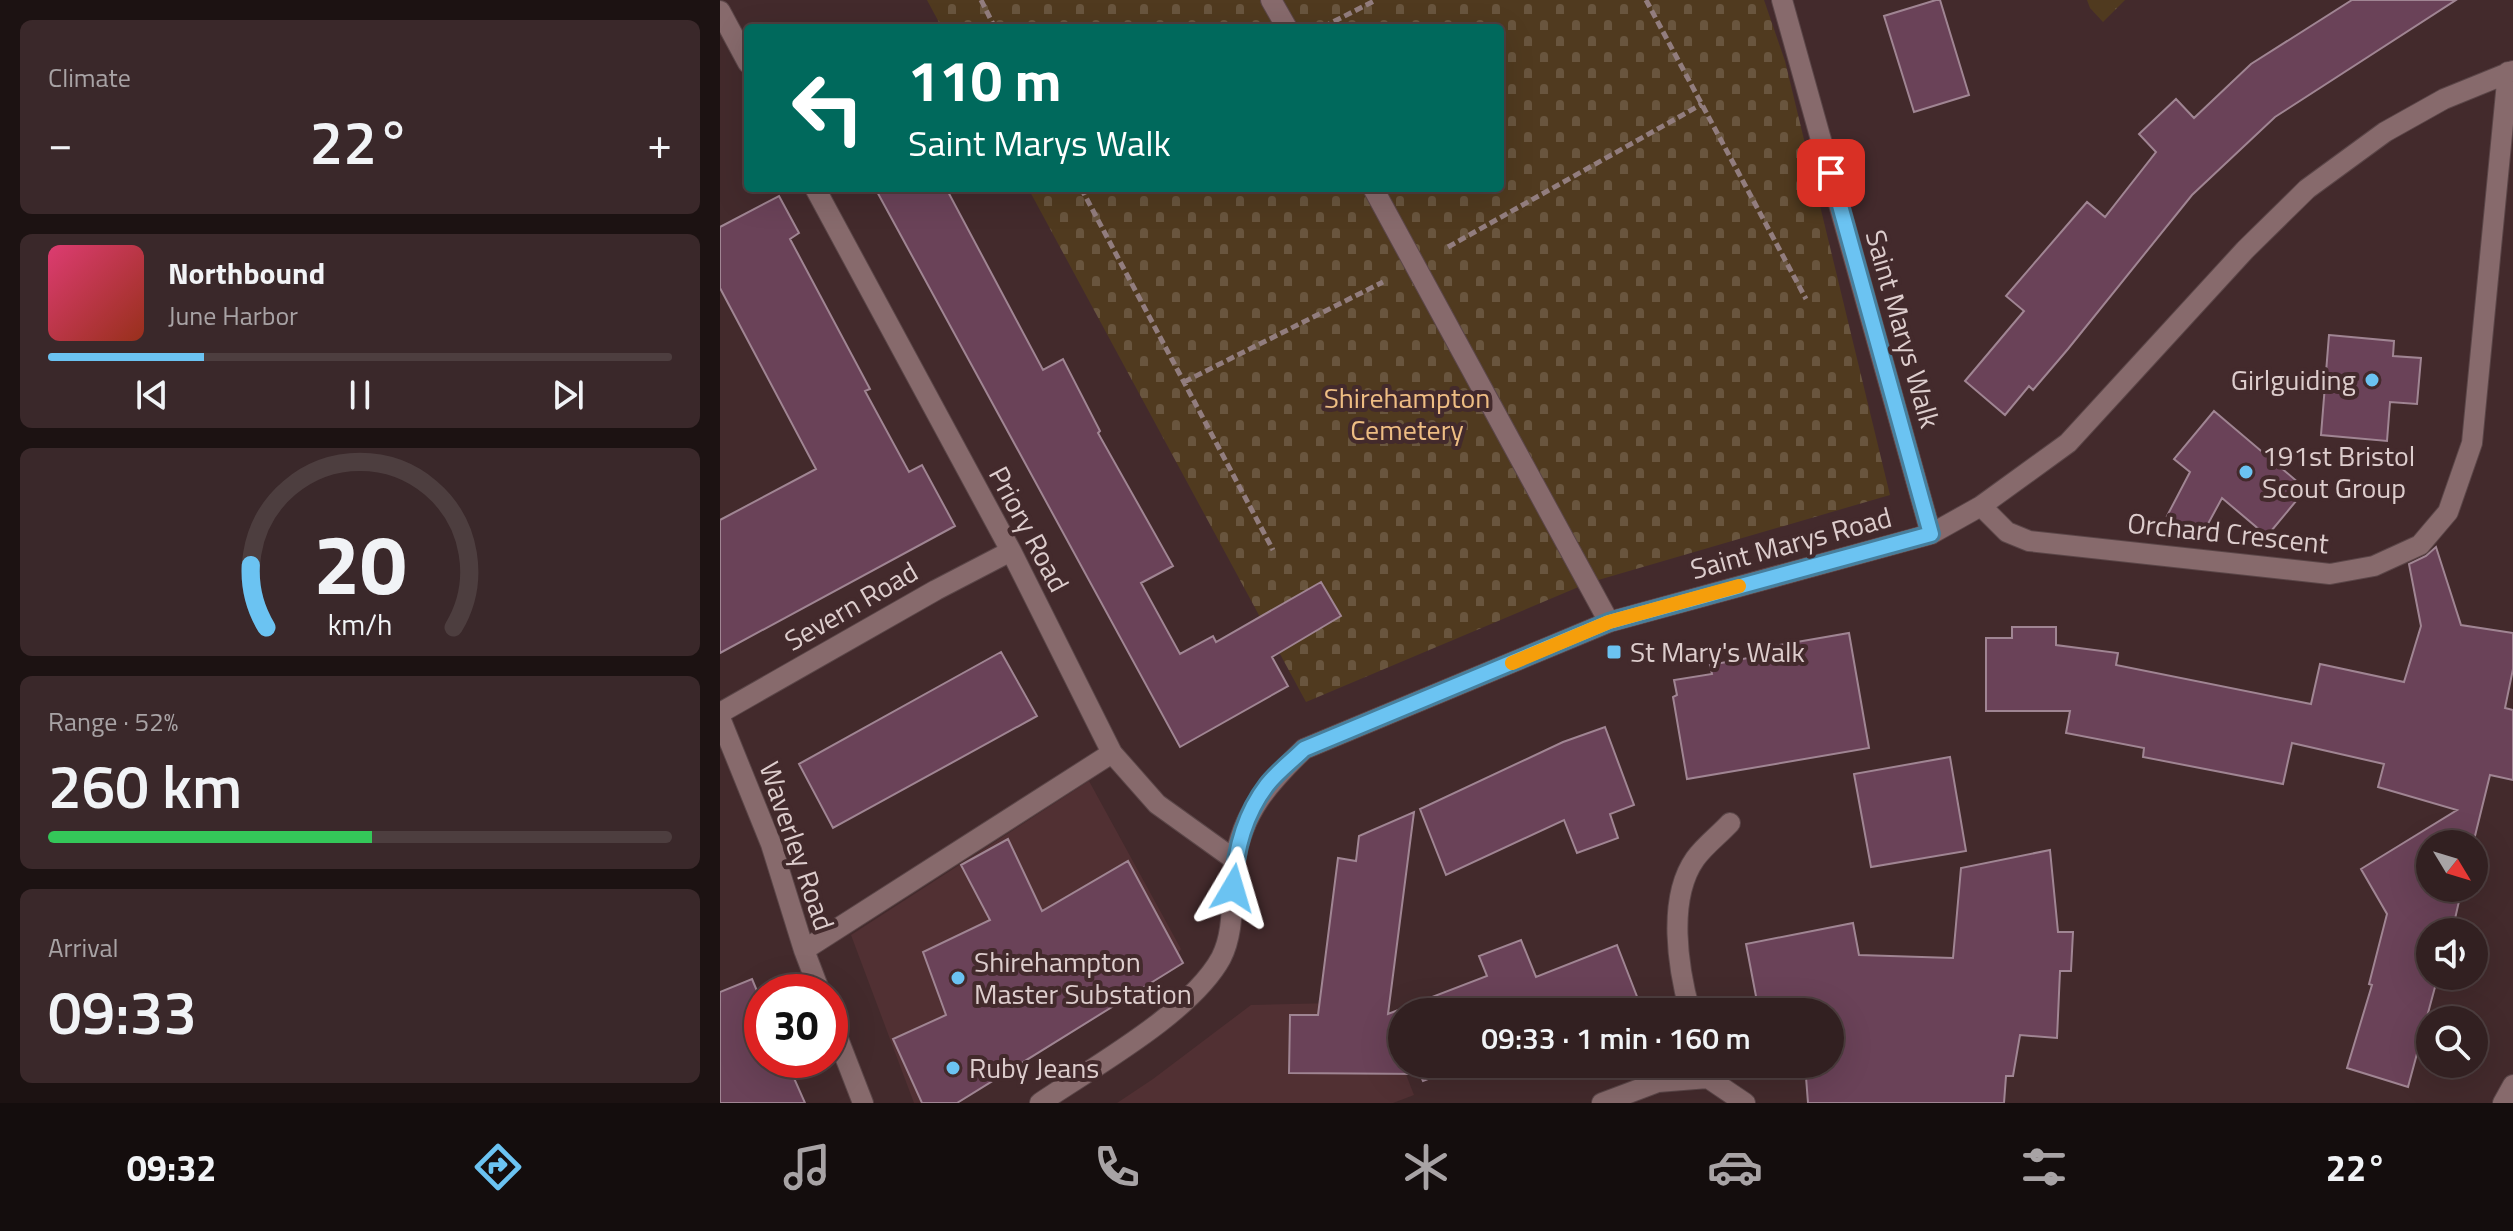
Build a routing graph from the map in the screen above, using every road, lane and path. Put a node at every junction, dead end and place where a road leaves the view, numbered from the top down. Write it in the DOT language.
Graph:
graph roads {
  1 [pos="981,0"];
  2 [pos="1271,0"];
  3 [pos="1376,0"];
  4 [pos="1646,0"];
  5 [pos="1782,0"];
  6 [pos="720,11"];
  7 [pos="993,24"];
  8 [pos="1285,24"];
  9 [pos="1330,24"];
  10 [pos="744,56"];
  11 [pos="2510,72"];
  12 [pos="1702,104"];
  13 [pos="817,192"];
  14 [pos="1083,192"];
  15 [pos="1375,192"];
  16 [pos="1415,266"];
  17 [pos="1806,299"];
  18 [pos="1184,382"];
  19 [pos="1981,506"];
  20 [pos="1931,534"];
  21 [pos="1273,550"];
  22 [pos="1011,551"];
  23 [pos="1609,622"];
  24 [pos="720,716"];
  25 [pos="1112,753"];
  26 [pos="1730,823"];
  27 [pos="1235,860"];
  28 [pos="804,950"];
  29 [pos="813,974"];
  30 [pos="1686,998"];
  31 [pos="848,1064"];
  32 [pos="1675,1078"];
  33 [pos="1715,1078"];
  34 [pos="2513,1085"];
  35 [pos="863,1103"];
  36 [pos="1040,1103"];
  37 [pos="1602,1103"];
  38 [pos="1745,1103"];
  39 [pos="2503,1103"];
  1 -- 7 [label="path"];
  2 -- 8 [label="street"];
  3 -- 9 [label="path"];
  4 -- 12 [label="path"];
  5 -- 20 [label="street, Saint Marys Walk"];
  6 -- 10 [label="street"];
  11 -- 19 [label="street, Saint Marys Road"];
  11 -- 19 [label="street, Orchard Crescent"];
  12 -- 16 [label="path"];
  12 -- 17 [label="path"];
  13 -- 22 [label="street, Priory Road"];
  14 -- 18 [label="path"];
  15 -- 16 [label="street"];
  16 -- 18 [label="path"];
  16 -- 23 [label="street"];
  18 -- 21 [label="path"];
  19 -- 20 [label="street, Saint Marys Road"];
  20 -- 23 [label="street, Saint Marys Road"];
  22 -- 24 [label="street, Severn Road"];
  22 -- 25 [label="street, Priory Road"];
  23 -- 27 [label="street, Saint Marys Road"];
  24 -- 28 [label="street, Waverley Road"];
  25 -- 27 [label="street, Priory Road"];
  25 -- 28 [label="street"];
  26 -- 30 [label="street"];
  27 -- 36 [label="street, Saint Marys Road"];
  28 -- 29 [label="street, Waverley Road"];
  31 -- 35 [label="street"];
  32 -- 37 [label="street"];
  33 -- 38 [label="street"];
  34 -- 39 [label="street"];
}
